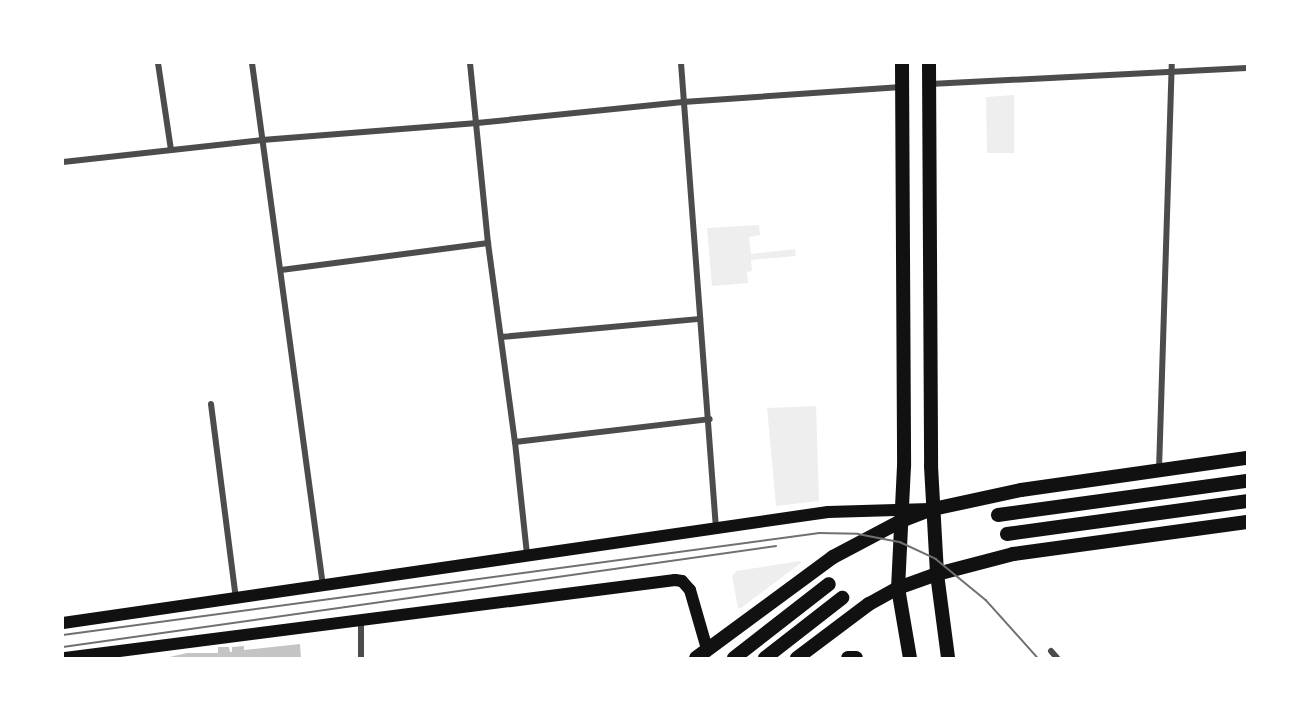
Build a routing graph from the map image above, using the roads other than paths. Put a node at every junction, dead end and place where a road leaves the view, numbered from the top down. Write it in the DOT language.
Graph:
graph roads {
  1 [pos="158,63"];
  2 [pos="252,63"];
  3 [pos="470,63"];
  4 [pos="681,63"];
  5 [pos="902,63"];
  6 [pos="929,63"];
  7 [pos="1172,63"];
  8 [pos="1247,68"];
  9 [pos="1170,74"];
  10 [pos="929,84"];
  11 [pos="902,87"];
  12 [pos="683,102"];
  13 [pos="477,123"];
  14 [pos="262,140"];
  15 [pos="171,150"];
  16 [pos="63,162"];
  17 [pos="488,243"];
  18 [pos="281,270"];
  19 [pos="700,319"];
  20 [pos="501,337"];
  21 [pos="211,404"];
  22 [pos="710,419"];
  23 [pos="515,442"];
  24 [pos="1247,458"];
  25 [pos="1159,471"];
  26 [pos="1247,481"];
  27 [pos="1247,501"];
  28 [pos="933,509"];
  29 [pos="901,515"];
  30 [pos="998,515"];
  31 [pos="1247,522"];
  32 [pos="716,528"];
  33 [pos="1007,534"];
  34 [pos="527,555"];
  35 [pos="937,574"];
  36 [pos="829,584"];
  37 [pos="324,586"];
  38 [pos="898,588"];
  39 [pos="236,598"];
  40 [pos="842,598"];
  41 [pos="361,620"];
  42 [pos="63,623"];
  43 [pos="707,649"];
  44 [pos="1051,651"];
  45 [pos="65,658"];
  46 [pos="360,658"];
  47 [pos="696,658"];
  48 [pos="734,658"];
  49 [pos="765,658"];
  50 [pos="797,658"];
  51 [pos="848,658"];
  52 [pos="856,658"];
  53 [pos="910,658"];
  54 [pos="948,658"];
  55 [pos="1057,658"];
  1 -- 15 [label="street"];
  2 -- 14 [label="street"];
  3 -- 13 [label="street"];
  4 -- 12 [label="street"];
  5 -- 11 [label="main road"];
  6 -- 10 [label="main road"];
  7 -- 9 [label="street"];
  8 -- 9 [label="street"];
  9 -- 10 [label="street"];
  9 -- 25 [label="street"];
  10 -- 28 [label="main road"];
  11 -- 12 [label="street"];
  11 -- 29 [label="main road"];
  12 -- 13 [label="street"];
  12 -- 19 [label="street"];
  13 -- 14 [label="street"];
  13 -- 17 [label="street"];
  14 -- 15 [label="street"];
  14 -- 18 [label="street"];
  15 -- 16 [label="street"];
  17 -- 18 [label="street"];
  17 -- 20 [label="street"];
  18 -- 37 [label="street"];
  19 -- 20 [label="street"];
  19 -- 22 [label="street"];
  20 -- 23 [label="street"];
  21 -- 39 [label="street"];
  22 -- 23 [label="street"];
  22 -- 32 [label="street"];
  23 -- 34 [label="street"];
  24 -- 25 [label="main road"];
  25 -- 28 [label="main road"];
  26 -- 30 [label="main road"];
  27 -- 33 [label="main road"];
  28 -- 29 [label="main road"];
  28 -- 35 [label="main road"];
  29 -- 32 [label="main road"];
  29 -- 38 [label="main road"];
  29 -- 43 [label="main road"];
  31 -- 35 [label="main road"];
  32 -- 34 [label="main road"];
  34 -- 37 [label="main road"];
  35 -- 38 [label="main road"];
  35 -- 54 [label="main road"];
  36 -- 48 [label="main road"];
  37 -- 39 [label="main road"];
  38 -- 50 [label="main road"];
  38 -- 53 [label="main road"];
  39 -- 42 [label="main road"];
  40 -- 49 [label="main road"];
  41 -- 43 [label="main road"];
  41 -- 45 [label="main road"];
  41 -- 46 [label="street"];
  43 -- 47 [label="main road"];
  44 -- 55 [label="street"];
  51 -- 52 [label="main road"];
}
